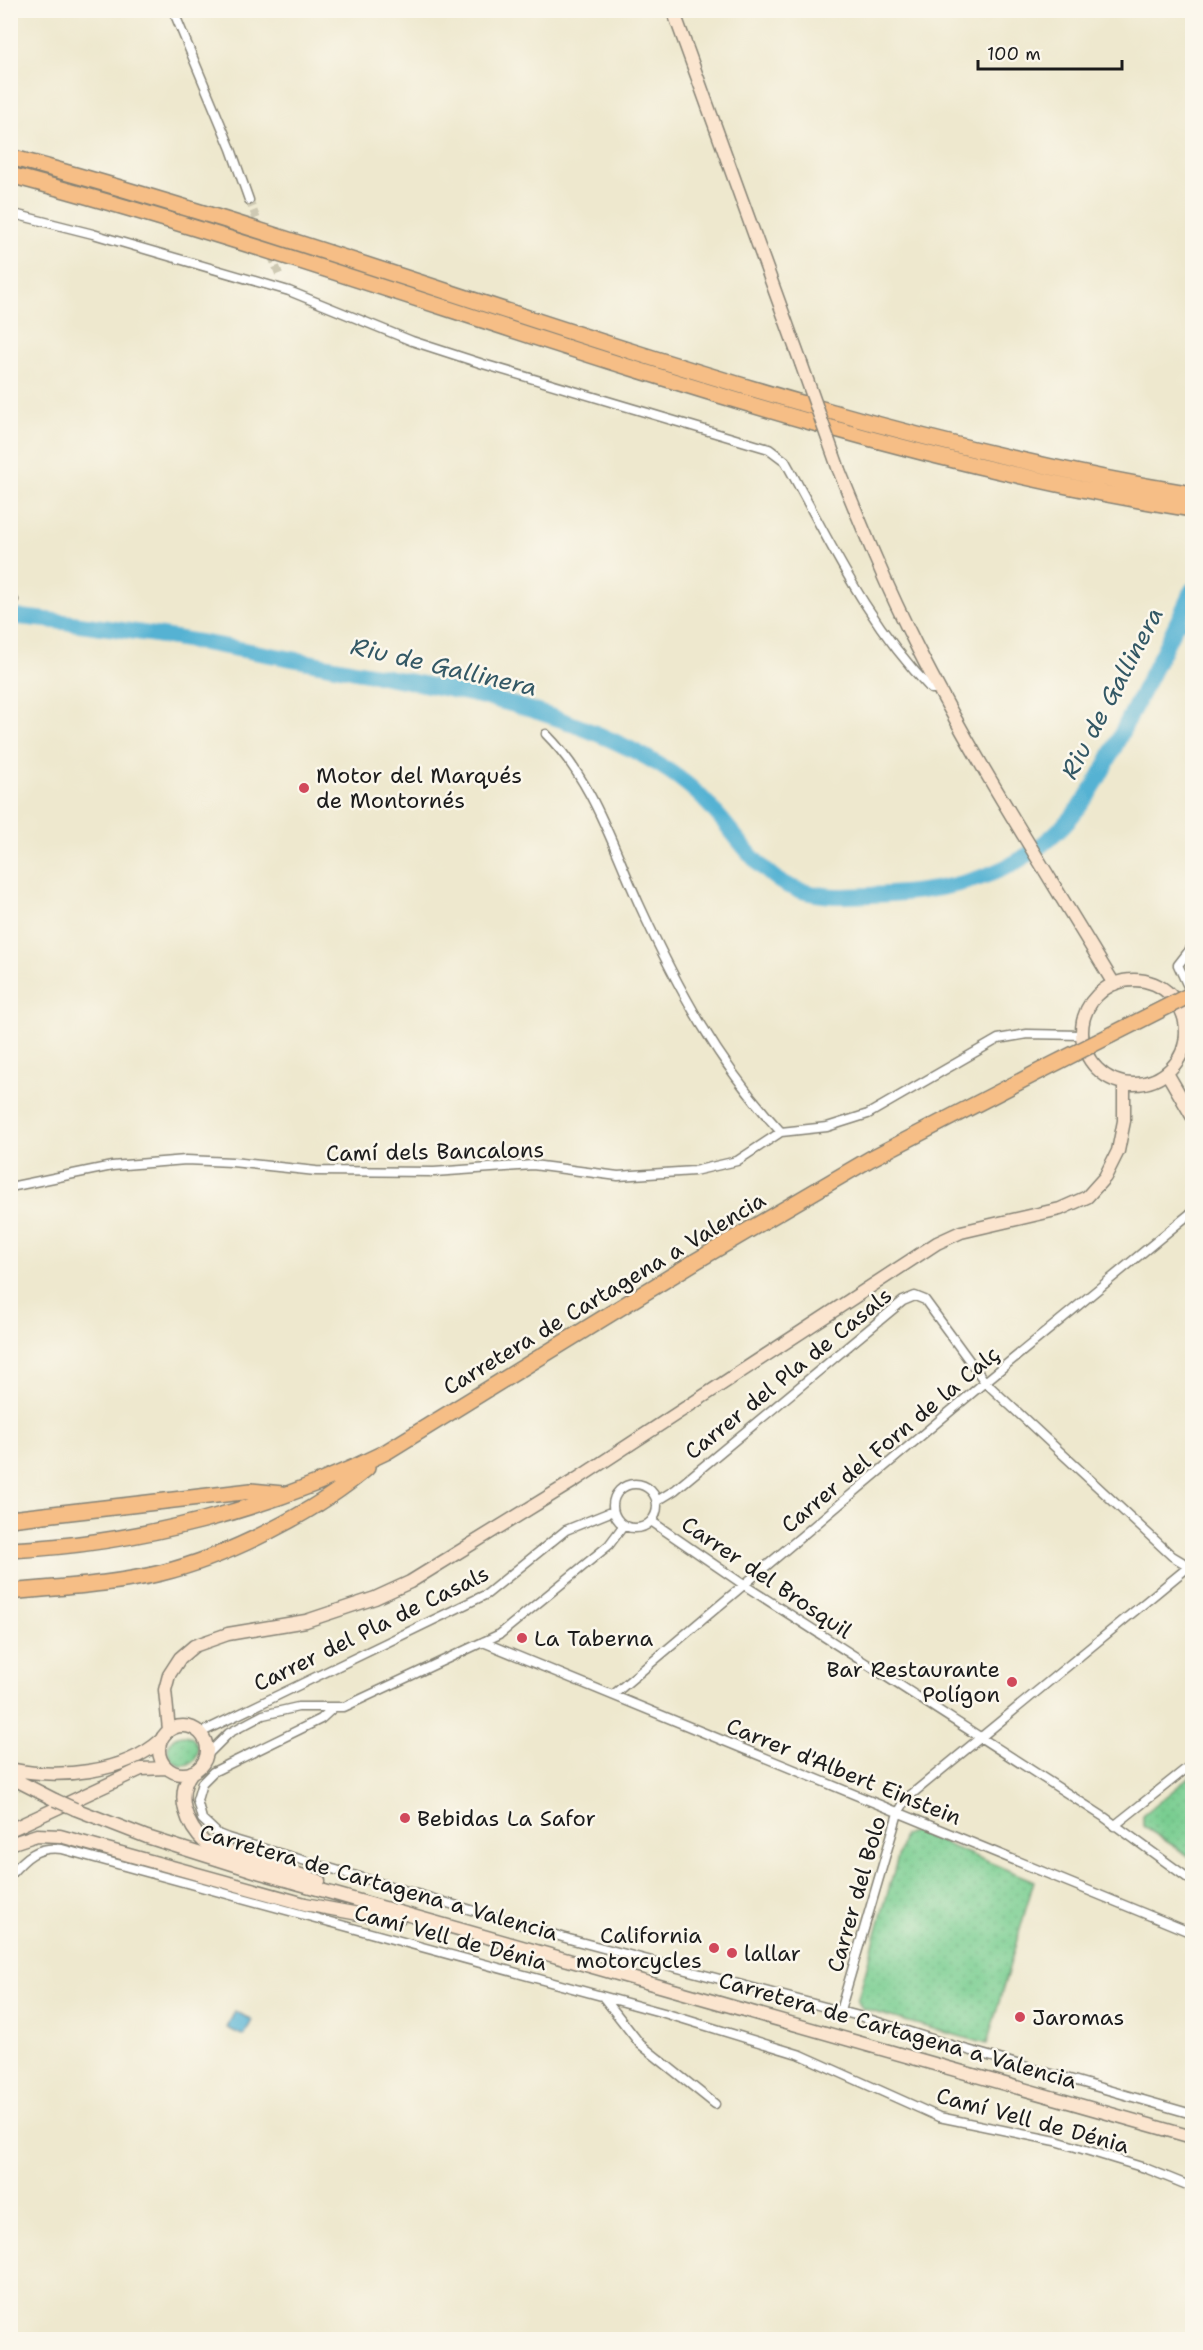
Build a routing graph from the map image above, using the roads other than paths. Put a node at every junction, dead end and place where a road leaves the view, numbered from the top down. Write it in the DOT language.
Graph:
graph roads {
  1 [pos="173,10"];
  2 [pos="673,10"];
  3 [pos="10,157"];
  4 [pos="10,175"];
  5 [pos="249,200"];
  6 [pos="10,213"];
  7 [pos="1137,493"];
  8 [pos="1192,494"];
  9 [pos="1192,509"];
  10 [pos="940,689"];
  11 [pos="546,734"];
  12 [pos="1192,947"];
  13 [pos="1114,984"];
  14 [pos="1192,995"];
  15 [pos="1082,1035"];
  16 [pos="1167,1073"];
  17 [pos="1124,1084"];
  18 [pos="1192,1116"];
  19 [pos="781,1132"];
  20 [pos="10,1187"];
  21 [pos="1192,1212"];
  22 [pos="985,1382"];
  23 [pos="386,1452"];
  24 [pos="289,1494"];
  25 [pos="657,1501"];
  26 [pos="613,1511"];
  27 [pos="10,1519"];
  28 [pos="651,1521"];
  29 [pos="624,1525"];
  30 [pos="10,1550"];
  31 [pos="1191,1566"];
  32 [pos="744,1585"];
  33 [pos="10,1592"];
  34 [pos="483,1642"];
  35 [pos="613,1695"];
  36 [pos="167,1707"];
  37 [pos="333,1708"];
  38 [pos="185,1726"];
  39 [pos="200,1732"];
  40 [pos="982,1739"];
  41 [pos="163,1740"];
  42 [pos="207,1755"];
  43 [pos="1192,1764"];
  44 [pos="167,1768"];
  45 [pos="10,1769"];
  46 [pos="141,1769"];
  47 [pos="192,1772"];
  48 [pos="10,1777"];
  49 [pos="898,1813"];
  50 [pos="1114,1826"];
  51 [pos="10,1830"];
  52 [pos="10,1844"];
  53 [pos="10,1875"];
  54 [pos="1192,1881"];
  55 [pos="424,1919"];
  56 [pos="1192,1933"];
  57 [pos="603,1998"];
  58 [pos="840,2011"];
  59 [pos="715,2104"];
  60 [pos="1192,2114"];
  61 [pos="1192,2137"];
  62 [pos="1192,2187"];
  1 -- 5 [label="street"];
  2 -- 10 [label="main road, bridge"];
  3 -- 7 [label="highway"];
  4 -- 7 [label="highway"];
  6 -- 10 [label="street"];
  7 -- 8 [label="highway"];
  7 -- 9 [label="highway"];
  10 -- 13 [label="main road"];
  11 -- 19 [label="street"];
  12 -- 14 [label="street"];
  13 -- 15 [label="main road"];
  13 -- 16 [label="main road"];
  14 -- 23 [label="highway, Carretera de Cartagena a Valencia, bridge"];
  15 -- 17 [label="main road"];
  15 -- 19 [label="street"];
  16 -- 17 [label="main road"];
  16 -- 18 [label="main road"];
  17 -- 36 [label="main road"];
  19 -- 20 [label="street, Camí dels Bancalons"];
  21 -- 22 [label="street, Carrer del Forn de la Calç"];
  22 -- 25 [label="street, Carrer del Pla de Casals"];
  22 -- 31 [label="street"];
  22 -- 32 [label="street, Carrer del Forn de la Calç"];
  23 -- 24 [label="highway, Carretera de Cartagena a Valencia"];
  23 -- 33 [label="highway"];
  24 -- 27 [label="highway"];
  24 -- 30 [label="highway, Carretera de Cartagena a Valencia"];
  25 -- 26 [label="street"];
  25 -- 28 [label="street"];
  26 -- 29 [label="street"];
  26 -- 39 [label="street, Carrer del Pla de Casals"];
  28 -- 29 [label="street"];
  28 -- 32 [label="street, Carrer del Brosquil"];
  29 -- 34 [label="street, Carrer del Pla de Casals"];
  31 -- 40 [label="street, Carrer del Bolo"];
  32 -- 35 [label="street, Carrer del Forn de la Calç"];
  32 -- 40 [label="street, Carrer del Brosquil"];
  34 -- 35 [label="street, Carrer d'Albert Einstein"];
  34 -- 37 [label="street, Carrer del Pla de Casals"];
  35 -- 49 [label="street, Carrer d'Albert Einstein"];
  36 -- 38 [label="main road"];
  36 -- 41 [label="main road"];
  37 -- 42 [label="street, Carrer del Pla de Casals"];
  37 -- 58 [label="street, Carrer del Pla de Casals"];
  38 -- 39 [label="main road"];
  38 -- 41 [label="main road"];
  39 -- 42 [label="main road"];
  40 -- 49 [label="street, Carrer del Bolo"];
  40 -- 50 [label="street, Carrer del Brosquil"];
  41 -- 44 [label="main road"];
  41 -- 45 [label="main road"];
  41 -- 46 [label="main road"];
  42 -- 47 [label="main road"];
  43 -- 50 [label="street"];
  44 -- 46 [label="main road"];
  44 -- 47 [label="main road"];
  46 -- 51 [label="main road"];
  47 -- 55 [label="main road"];
  48 -- 55 [label="main road, Carretera de Cartagena a Valencia, bridge"];
  49 -- 56 [label="street, Carrer d'Albert Einstein"];
  49 -- 58 [label="street, Carrer del Bolo"];
  50 -- 54 [label="street, Carrer del Brosquil"];
  52 -- 55 [label="main road"];
  53 -- 57 [label="street, Camí Vell de Dénia"];
  55 -- 61 [label="main road, Carretera de Cartagena a Valencia"];
  57 -- 59 [label="street"];
  57 -- 62 [label="street, Camí Vell de Dénia"];
  58 -- 60 [label="street"];
}
